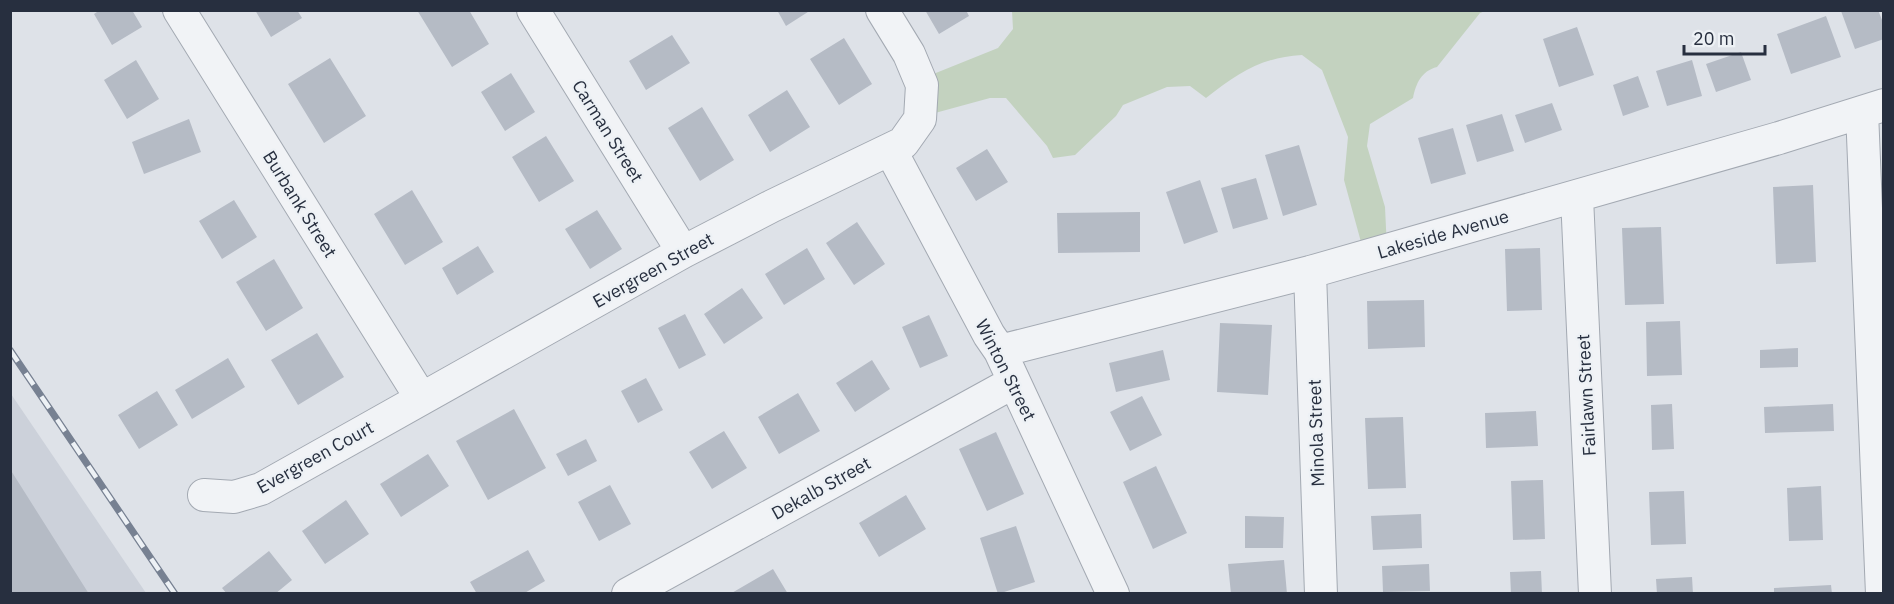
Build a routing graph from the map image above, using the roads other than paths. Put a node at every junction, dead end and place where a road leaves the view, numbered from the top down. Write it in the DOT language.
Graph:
graph roads {
  1 [pos="179,10"];
  2 [pos="533,10"];
  3 [pos="882,10"];
  4 [pos="1873,108"];
  5 [pos="891,151"];
  6 [pos="1577,197"];
  7 [pos="683,252"];
  8 [pos="1310,272"];
  9 [pos="1000,351"];
  10 [pos="1014,382"];
  11 [pos="421,398"];
  12 [pos="204,495"];
  13 [pos="628,594"];
  14 [pos="1113,594"];
  15 [pos="1321,594"];
  16 [pos="1595,594"];
  17 [pos="1882,594"];
  1 -- 11 [label="street, Burbank Street"];
  2 -- 7 [label="street, Carman Street"];
  3 -- 5 [label="street, Evergreen Street"];
  4 -- 6 [label="street, Lakeside Avenue"];
  4 -- 17 [label="street"];
  5 -- 7 [label="street, Evergreen Street"];
  5 -- 9 [label="street, Winton Street"];
  6 -- 8 [label="street, Lakeside Avenue"];
  6 -- 16 [label="street, Fairlawn Street"];
  7 -- 11 [label="street, Evergreen Street"];
  8 -- 9 [label="street, Lakeside Avenue"];
  8 -- 15 [label="street, Minola Street"];
  9 -- 10 [label="street, Winton Street"];
  10 -- 13 [label="street, Dekalb Street"];
  10 -- 14 [label="street, Winton Street"];
  11 -- 12 [label="street, Evergreen Court"];
}
